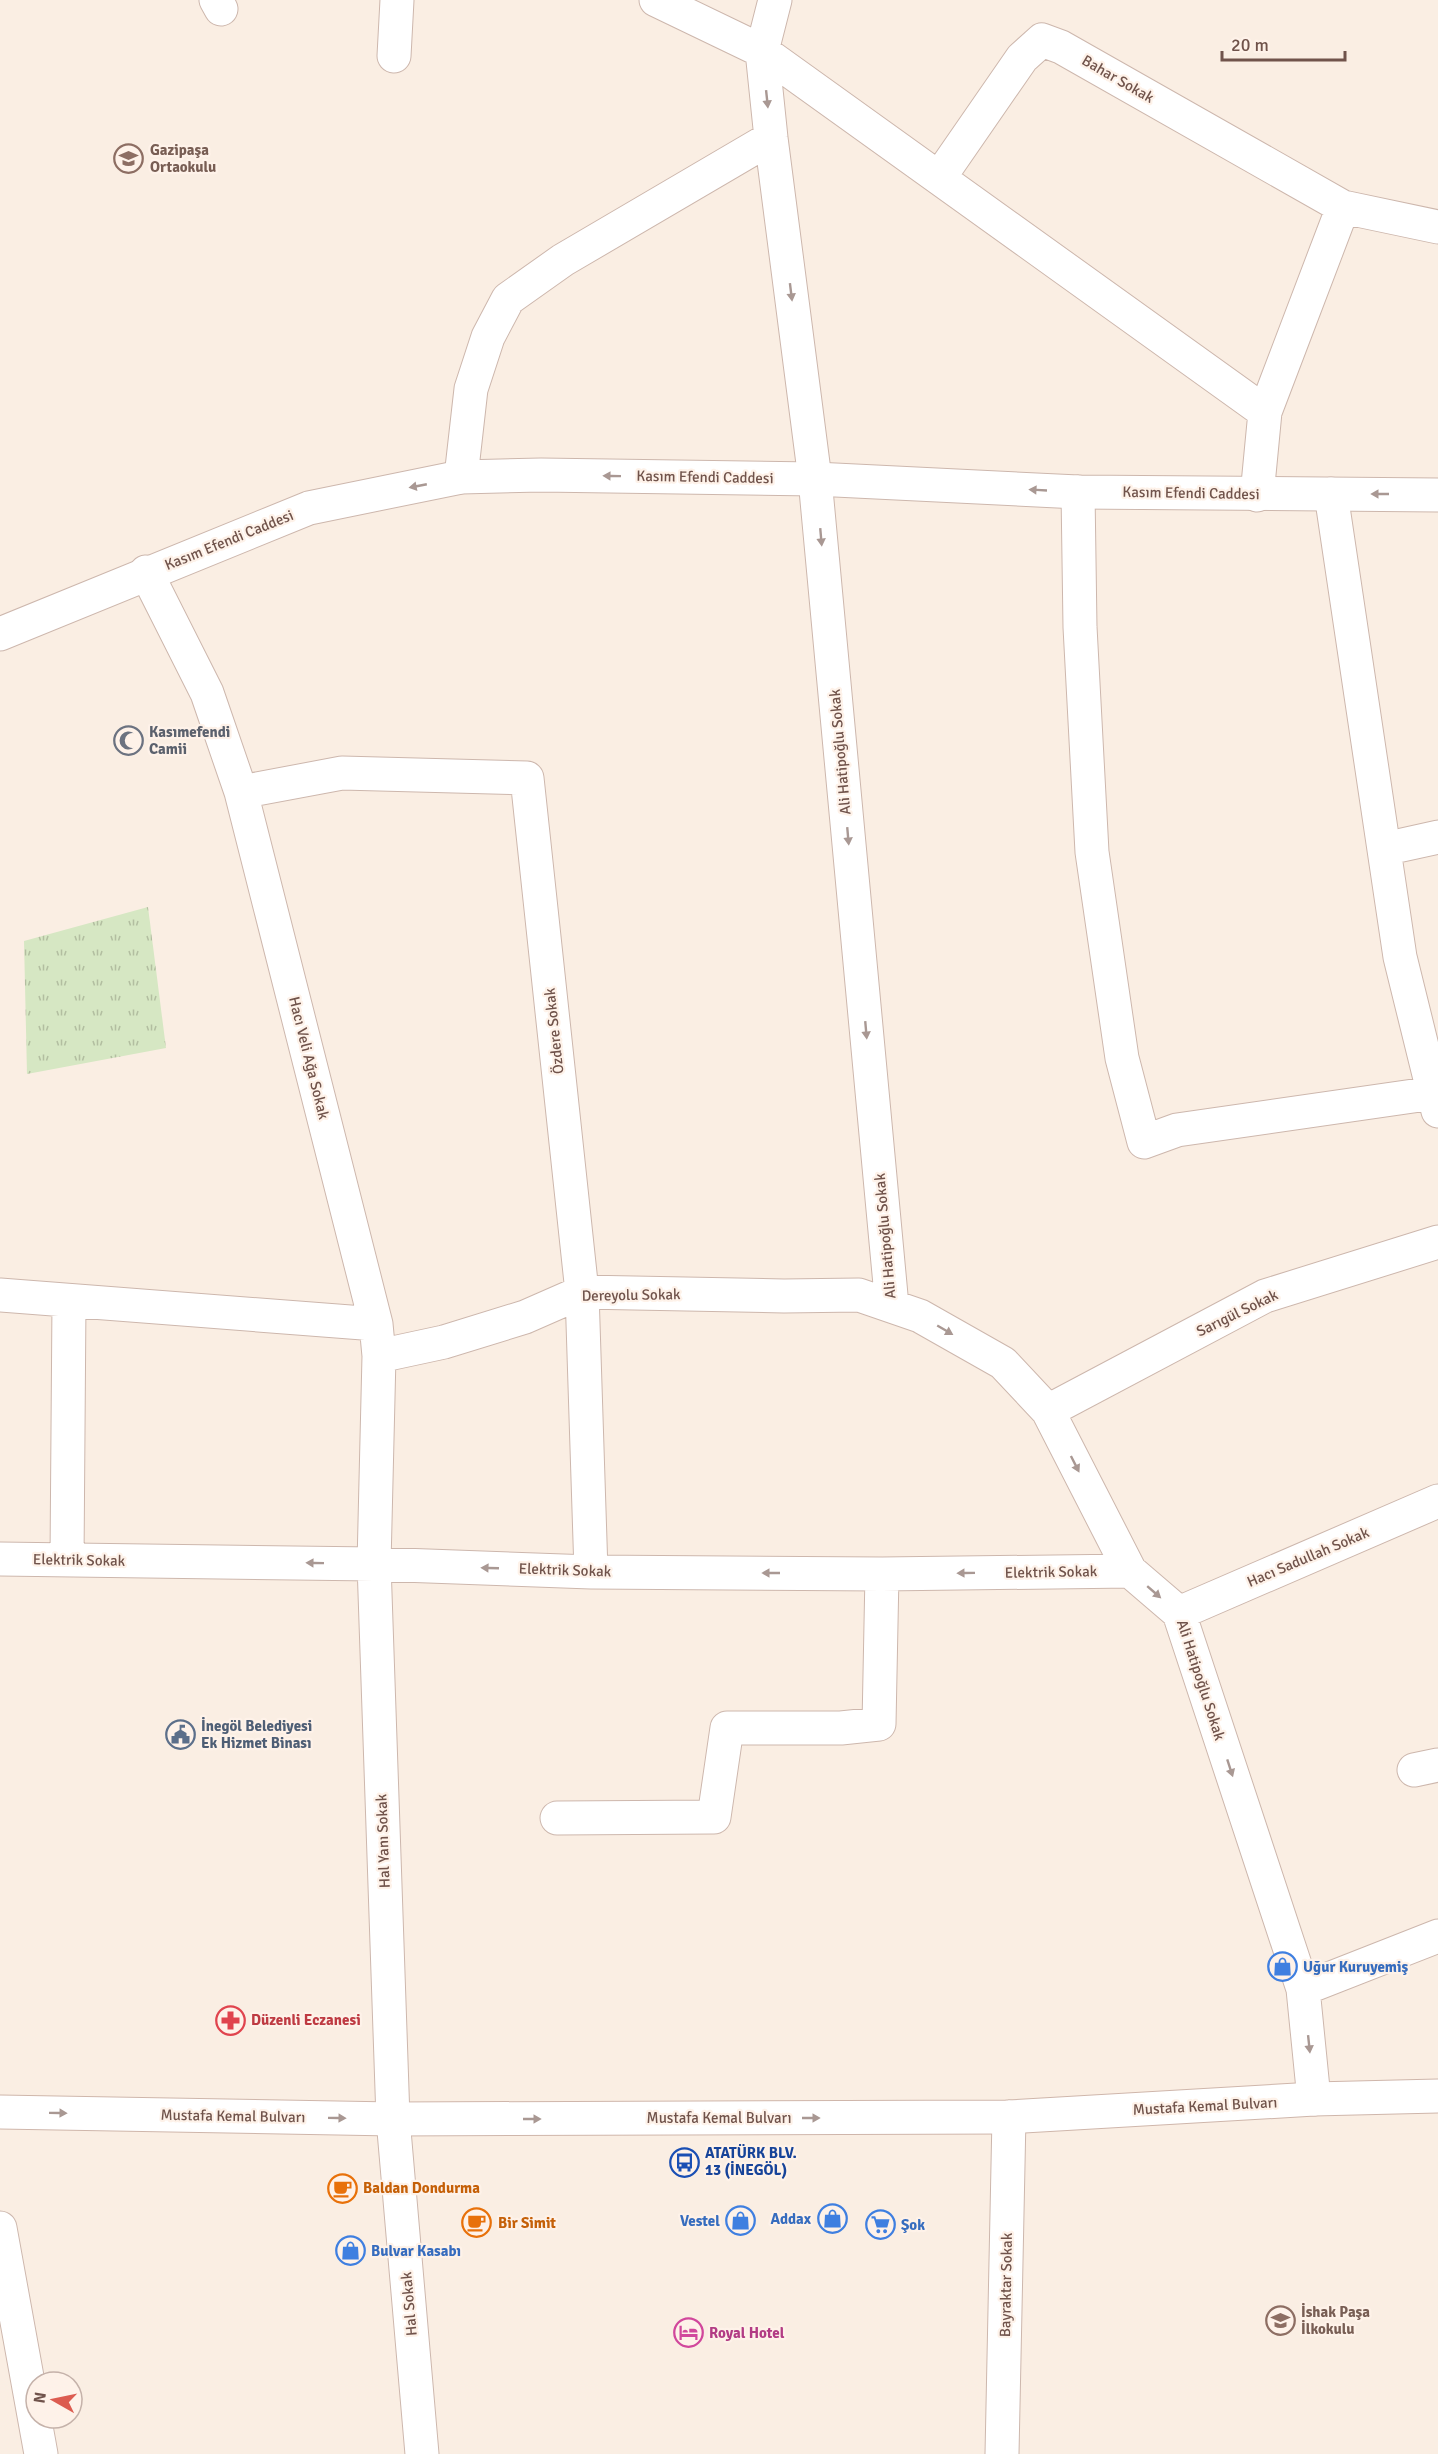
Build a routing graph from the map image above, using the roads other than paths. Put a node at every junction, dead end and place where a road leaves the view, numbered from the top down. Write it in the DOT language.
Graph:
graph roads {
  1 [pos="397,0"];
  2 [pos="656,0"];
  3 [pos="776,0"];
  4 [pos="762,51"];
  5 [pos="394,56"];
  6 [pos="771,138"];
  7 [pos="939,178"];
  8 [pos="1343,207"];
  9 [pos="1438,227"];
  10 [pos="1265,412"];
  11 [pos="460,477"];
  12 [pos="815,479"];
  13 [pos="1078,492"];
  14 [pos="1331,494"];
  15 [pos="1257,495"];
  16 [pos="1438,495"];
  17 [pos="146,572"];
  18 [pos="0,633"];
  19 [pos="242,792"];
  20 [pos="1438,837"];
  21 [pos="1384,849"];
  22 [pos="1436,1102"];
  23 [pos="1438,1242"];
  24 [pos="582,1292"];
  25 [pos="0,1295"];
  26 [pos="69,1301"];
  27 [pos="892,1306"];
  28 [pos="378,1340"];
  29 [pos="1048,1412"];
  30 [pos="1438,1502"];
  31 [pos="0,1559"];
  32 [pos="67,1560"];
  33 [pos="374,1564"];
  34 [pos="1130,1571"];
  35 [pos="591,1572"];
  36 [pos="882,1574"];
  37 [pos="1179,1613"];
  38 [pos="557,1818"];
  39 [pos="1438,1936"];
  40 [pos="1303,1989"];
  41 [pos="1438,2096"];
  42 [pos="1314,2099"];
  43 [pos="0,2112"];
  44 [pos="1009,2117"];
  45 [pos="393,2119"];
  46 [pos="0,2228"];
  47 [pos="41,2454"];
  48 [pos="422,2454"];
  49 [pos="1002,2454"];
  1 -- 5 [label="street"];
  2 -- 4 [label="street"];
  3 -- 4 [label="street"];
  4 -- 6 [label="street, Ali Hatipoğlu Sokak, one-way"];
  4 -- 7 [label="street"];
  6 -- 11 [label="street"];
  6 -- 12 [label="street, Ali Hatipoğlu Sokak, one-way"];
  7 -- 8 [label="street, Bahar Sokak"];
  7 -- 10 [label="street"];
  8 -- 9 [label="street, Bahar Sokak"];
  8 -- 10 [label="street"];
  10 -- 15 [label="street"];
  12 -- 11 [label="street, Kasım Efendi Caddesi, one-way"];
  11 -- 17 [label="street, Kasım Efendi Caddesi, one-way"];
  13 -- 12 [label="street, Kasım Efendi Caddesi, one-way"];
  12 -- 27 [label="street, Ali Hatipoğlu Sokak, one-way"];
  13 -- 15 [label="street, Kasım Efendi Caddesi"];
  13 -- 22 [label="street"];
  14 -- 15 [label="street, Kasım Efendi Caddesi"];
  16 -- 14 [label="street, Kasım Efendi Caddesi, one-way"];
  14 -- 21 [label="street"];
  17 -- 18 [label="street, Kasım Efendi Caddesi"];
  17 -- 19 [label="street, Hacı Veli Ağa Sokak"];
  19 -- 24 [label="street, Özdere Sokak"];
  19 -- 28 [label="street, Hacı Veli Ağa Sokak"];
  20 -- 21 [label="street"];
  21 -- 22 [label="street"];
  23 -- 29 [label="street, Sarıgül Sokak"];
  24 -- 27 [label="street, Dereyolu Sokak"];
  24 -- 28 [label="street, Dereyolu Sokak"];
  24 -- 35 [label="street, Özdere Sokak"];
  25 -- 26 [label="street, Dereyolu Sokak"];
  26 -- 28 [label="street, Dereyolu Sokak"];
  26 -- 32 [label="street"];
  27 -- 29 [label="street, Ali Hatipoğlu Sokak, one-way"];
  28 -- 33 [label="street, Hacı Veli Ağa Sokak"];
  29 -- 34 [label="street, Ali Hatipoğlu Sokak, one-way"];
  30 -- 37 [label="street, Hacı Sadullah Sokak"];
  31 -- 32 [label="street, Elektrik Sokak"];
  33 -- 32 [label="street, Elektrik Sokak, one-way"];
  35 -- 33 [label="street, Elektrik Sokak, one-way"];
  33 -- 45 [label="street, Hal Yanı Sokak"];
  34 -- 36 [label="street, Elektrik Sokak, one-way"];
  34 -- 37 [label="street, Ali Hatipoğlu Sokak, one-way"];
  36 -- 35 [label="street, Elektrik Sokak, one-way"];
  36 -- 38 [label="street"];
  37 -- 40 [label="street, Ali Hatipoğlu Sokak, one-way"];
  39 -- 40 [label="street"];
  40 -- 42 [label="street, Ali Hatipoğlu Sokak, one-way"];
  41 -- 42 [label="street, Mustafa Kemal Bulvarı"];
  42 -- 44 [label="street, Mustafa Kemal Bulvarı"];
  43 -- 45 [label="street, Mustafa Kemal Bulvarı, one-way"];
  45 -- 44 [label="street, Mustafa Kemal Bulvarı, one-way"];
  44 -- 49 [label="street, Bayraktar Sokak"];
  45 -- 48 [label="street, Hal Sokak"];
  46 -- 47 [label="street"];
}
